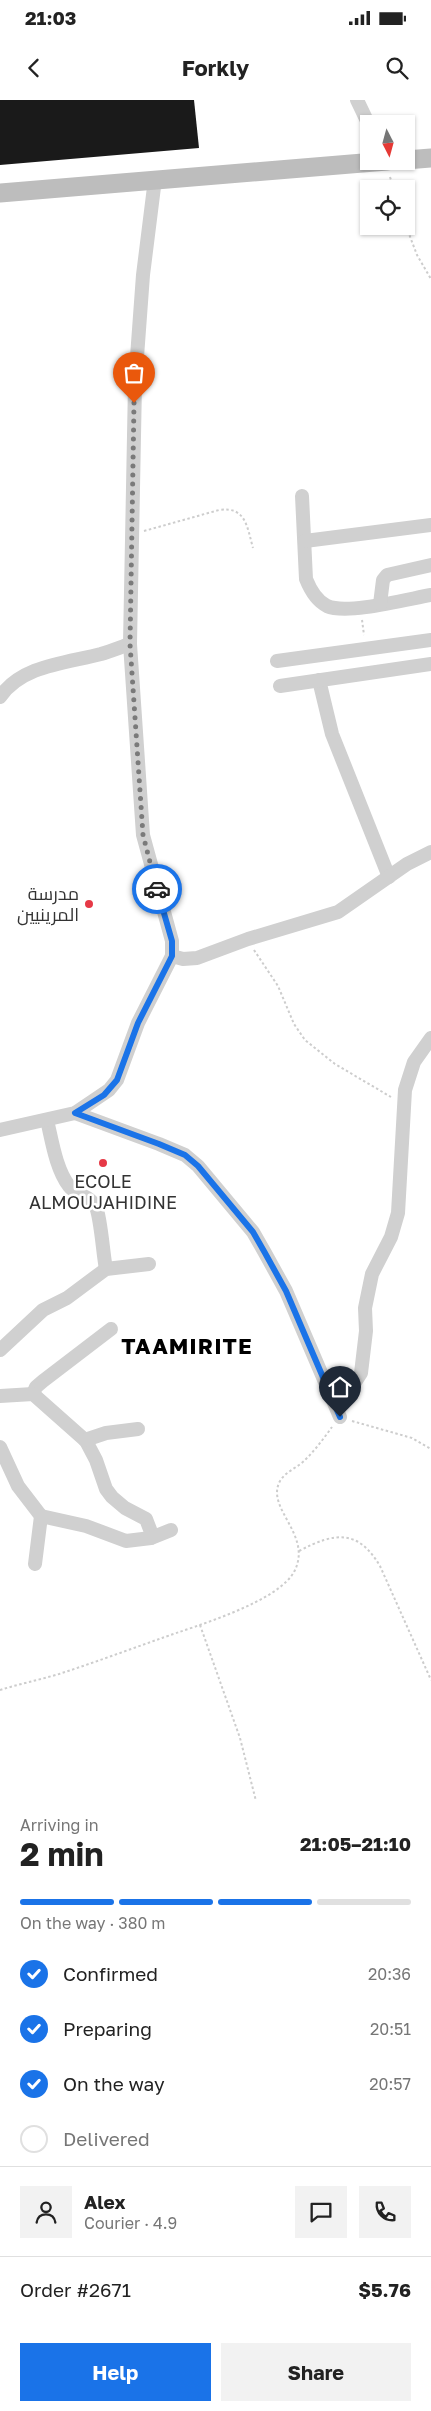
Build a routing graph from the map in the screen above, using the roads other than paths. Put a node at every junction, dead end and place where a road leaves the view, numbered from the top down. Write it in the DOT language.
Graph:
graph roads {
  1 [pos="358,100"];
  2 [pos="365,115"];
  3 [pos="431,158"];
  4 [pos="415,159"];
  5 [pos="360,163"];
  6 [pos="155,179"];
  7 [pos="0,193"];
  8 [pos="302,496"];
  9 [pos="431,524"];
  10 [pos="305,541"];
  11 [pos="431,565"];
  12 [pos="431,595"];
  13 [pos="380,604"];
  14 [pos="431,640"];
  15 [pos="130,644"];
  16 [pos="277,661"];
  17 [pos="431,664"];
  18 [pos="319,680"];
  19 [pos="280,686"];
  20 [pos="0,696"];
  21 [pos="431,852"];
  22 [pos="389,877"];
  23 [pos="172,956"];
  24 [pos="431,1038"];
  25 [pos="75,1113"];
  26 [pos="47,1120"];
  27 [pos="0,1130"];
  28 [pos="149,1264"];
  29 [pos="106,1269"];
  30 [pos="111,1329"];
  31 [pos="0,1350"];
  32 [pos="33,1394"];
  33 [pos="0,1396"];
  34 [pos="333,1400"];
  35 [pos="340,1417"];
  36 [pos="138,1430"];
  37 [pos="84,1440"];
  38 [pos="0,1447"];
  39 [pos="41,1516"];
  40 [pos="171,1530"];
  41 [pos="151,1538"];
  42 [pos="35,1564"];
  1 -- 2 [label="street"];
  3 -- 4 [label="main road"];
  5 -- 6 [label="main road"];
  6 -- 7 [label="main road"];
  6 -- 15 [label="street"];
  8 -- 10 [label="street"];
  9 -- 10 [label="street"];
  10 -- 13 [label="street"];
  11 -- 13 [label="street"];
  12 -- 13 [label="street"];
  14 -- 16 [label="street"];
  15 -- 20 [label="street"];
  15 -- 23 [label="street"];
  17 -- 18 [label="street"];
  18 -- 19 [label="street"];
  18 -- 22 [label="street"];
  21 -- 22 [label="street"];
  22 -- 23 [label="street"];
  23 -- 25 [label="street"];
  24 -- 34 [label="street"];
  25 -- 26 [label="street"];
  25 -- 34 [label="street"];
  26 -- 27 [label="street"];
  26 -- 29 [label="street"];
  28 -- 29 [label="street"];
  29 -- 31 [label="street"];
  30 -- 32 [label="street"];
  32 -- 33 [label="street"];
  32 -- 37 [label="street"];
  34 -- 35 [label="street"];
  36 -- 37 [label="street"];
  37 -- 41 [label="street"];
  38 -- 39 [label="street"];
  39 -- 41 [label="street"];
  39 -- 42 [label="street"];
  40 -- 41 [label="street"];
}
